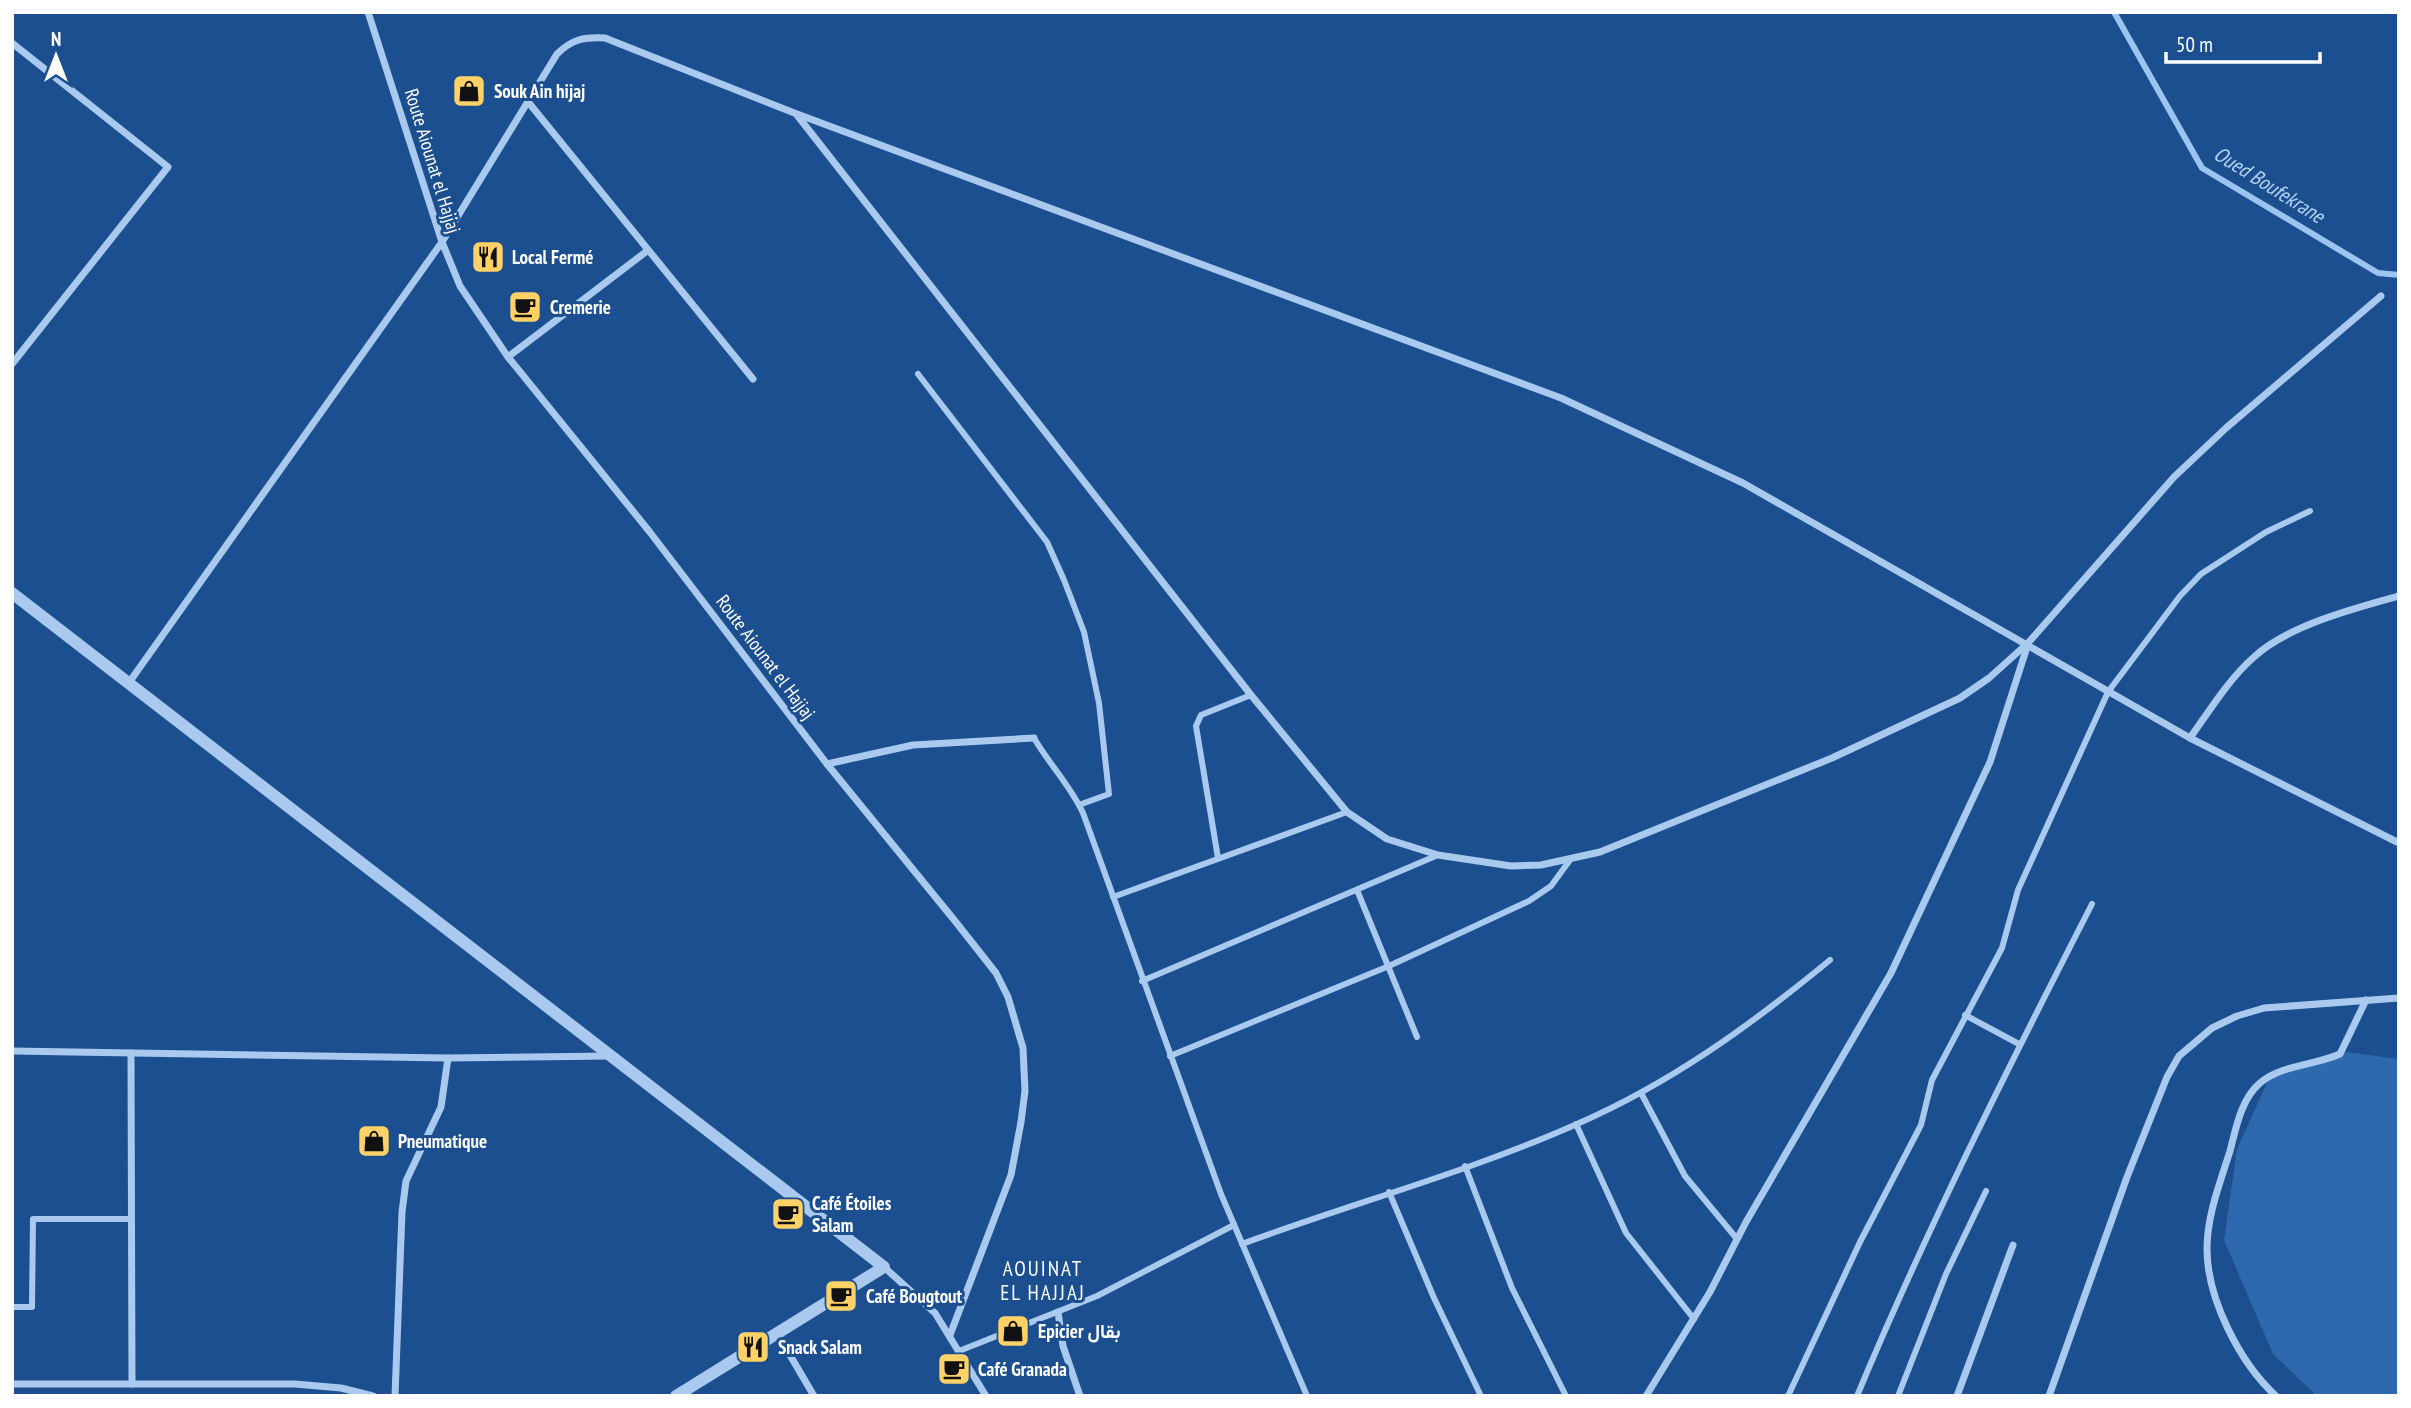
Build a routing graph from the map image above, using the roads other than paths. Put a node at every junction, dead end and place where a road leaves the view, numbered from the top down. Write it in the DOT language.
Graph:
graph roads {
  1 [pos="368,12"];
  2 [pos="12,44"];
  3 [pos="529,103"];
  4 [pos="797,114"];
  5 [pos="442,242"];
  6 [pos="648,251"];
  7 [pos="2381,296"];
  8 [pos="508,357"];
  9 [pos="12,364"];
  10 [pos="918,374"];
  11 [pos="753,379"];
  12 [pos="2310,511"];
  13 [pos="12,593"];
  14 [pos="2399,596"];
  15 [pos="2028,643"];
  16 [pos="128,684"];
  17 [pos="2108,692"];
  18 [pos="1251,695"];
  19 [pos="1034,737"];
  20 [pos="2190,738"];
  21 [pos="827,764"];
  22 [pos="1079,804"];
  23 [pos="1347,812"];
  24 [pos="2399,843"];
  25 [pos="1438,855"];
  26 [pos="1218,858"];
  27 [pos="1570,860"];
  28 [pos="1357,890"];
  29 [pos="1113,897"];
  30 [pos="2092,904"];
  31 [pos="1830,961"];
  32 [pos="1389,966"];
  33 [pos="1142,981"];
  34 [pos="2399,998"];
  35 [pos="2365,1000"];
  36 [pos="1965,1015"];
  37 [pos="1417,1037"];
  38 [pos="2019,1044"];
  39 [pos="12,1051"];
  40 [pos="131,1053"];
  41 [pos="611,1056"];
  42 [pos="1170,1056"];
  43 [pos="448,1058"];
  44 [pos="1641,1093"];
  45 [pos="1576,1124"];
  46 [pos="1465,1166"];
  47 [pos="1986,1191"];
  48 [pos="1389,1192"];
  49 [pos="131,1219"];
  50 [pos="1234,1225"];
  51 [pos="1737,1239"];
  52 [pos="1242,1244"];
  53 [pos="2013,1245"];
  54 [pos="884,1267"];
  55 [pos="12,1307"];
  56 [pos="1058,1312"];
  57 [pos="1694,1319"];
  58 [pos="777,1333"];
  59 [pos="950,1335"];
  60 [pos="959,1351"];
  61 [pos="12,1384"];
  62 [pos="132,1384"];
  63 [pos="373,1396"];
  64 [pos="395,1396"];
  65 [pos="676,1396"];
  66 [pos="814,1396"];
  67 [pos="986,1396"];
  68 [pos="1080,1396"];
  69 [pos="1307,1396"];
  70 [pos="1481,1396"];
  71 [pos="1566,1396"];
  72 [pos="1646,1396"];
  73 [pos="1788,1396"];
  74 [pos="1857,1396"];
  75 [pos="1898,1396"];
  76 [pos="1957,1396"];
  77 [pos="2049,1396"];
  78 [pos="2276,1396"];
  1 -- 5 [label="street, Route Aiounat el Hajjaj"];
  2 -- 9 [label="street"];
  3 -- 4 [label="street"];
  3 -- 5 [label="street"];
  3 -- 6 [label="street"];
  4 -- 15 [label="street"];
  4 -- 18 [label="street"];
  5 -- 8 [label="street, Route Aiounat el Hajjaj"];
  5 -- 16 [label="street"];
  6 -- 8 [label="street"];
  6 -- 11 [label="street"];
  7 -- 15 [label="street"];
  8 -- 21 [label="street, Route Aiounat el Hajjaj"];
  10 -- 22 [label="street"];
  12 -- 17 [label="street"];
  13 -- 16 [label="street"];
  14 -- 20 [label="street"];
  15 -- 17 [label="street"];
  15 -- 27 [label="street"];
  15 -- 51 [label="street"];
  16 -- 41 [label="street"];
  17 -- 20 [label="street"];
  17 -- 36 [label="street"];
  18 -- 23 [label="street"];
  18 -- 26 [label="street"];
  19 -- 21 [label="street"];
  19 -- 22 [label="street"];
  20 -- 24 [label="street"];
  21 -- 59 [label="street, Route Aiounat el Hajjaj"];
  22 -- 29 [label="street"];
  23 -- 25 [label="street"];
  23 -- 26 [label="street"];
  25 -- 27 [label="street"];
  25 -- 28 [label="street"];
  26 -- 29 [label="street"];
  27 -- 32 [label="street"];
  28 -- 32 [label="street"];
  28 -- 33 [label="street"];
  29 -- 33 [label="street"];
  30 -- 38 [label="street"];
  31 -- 44 [label="street"];
  32 -- 37 [label="street"];
  32 -- 42 [label="street"];
  33 -- 42 [label="street"];
  34 -- 35 [label="street"];
  35 -- 77 [label="street"];
  35 -- 78 [label="street"];
  36 -- 38 [label="street"];
  36 -- 73 [label="street"];
  38 -- 74 [label="street"];
  39 -- 40 [label="street"];
  40 -- 43 [label="street"];
  40 -- 49 [label="street"];
  41 -- 43 [label="street"];
  41 -- 54 [label="street"];
  42 -- 50 [label="street"];
  43 -- 64 [label="street"];
  44 -- 45 [label="street"];
  44 -- 51 [label="street"];
  45 -- 46 [label="street"];
  45 -- 57 [label="street"];
  46 -- 48 [label="street"];
  46 -- 71 [label="street"];
  47 -- 75 [label="street"];
  48 -- 52 [label="street"];
  48 -- 70 [label="street"];
  49 -- 55 [label="street"];
  49 -- 62 [label="street"];
  50 -- 52 [label="street"];
  50 -- 56 [label="street"];
  51 -- 57 [label="street"];
  52 -- 69 [label="street"];
  53 -- 76 [label="street"];
  54 -- 58 [label="street"];
  54 -- 59 [label="street"];
  56 -- 60 [label="street"];
  56 -- 68 [label="street"];
  57 -- 72 [label="street"];
  58 -- 65 [label="street"];
  58 -- 66 [label="street"];
  59 -- 60 [label="street"];
  60 -- 67 [label="street"];
  61 -- 62 [label="street"];
  62 -- 63 [label="street"];
}
